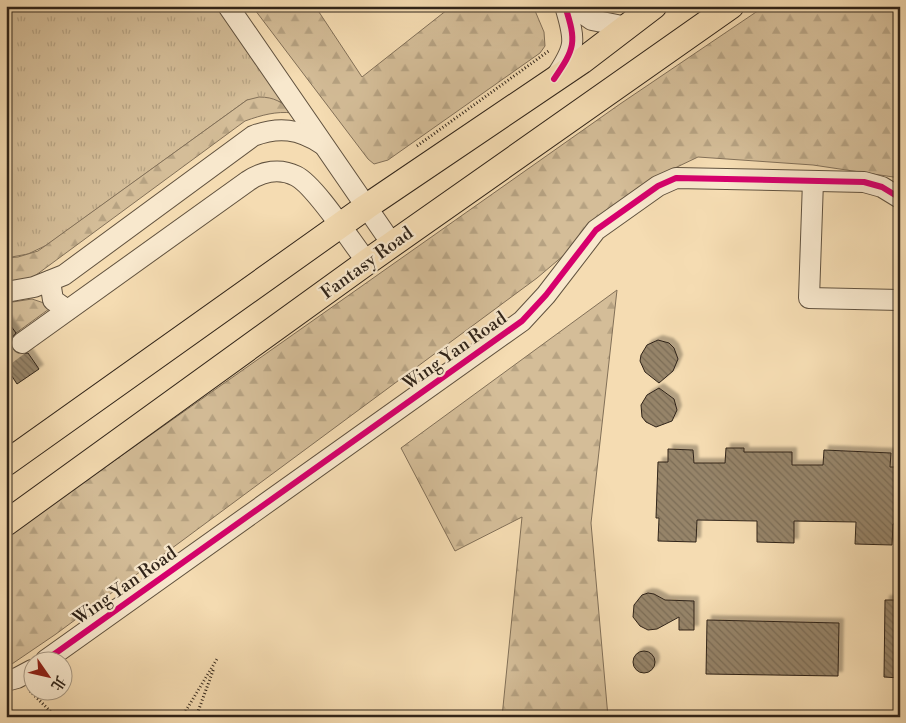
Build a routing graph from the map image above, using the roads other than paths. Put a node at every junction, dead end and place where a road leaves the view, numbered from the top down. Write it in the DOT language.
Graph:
graph roads {
  1 [pos="228,6"];
  2 [pos="565,6"];
  3 [pos="572,6"];
  4 [pos="654,6"];
  5 [pos="731,6"];
  6 [pos="627,27"];
  7 [pos="554,79"];
  8 [pos="322,144"];
  9 [pos="813,181"];
  10 [pos="900,198"];
  11 [pos="366,207"];
  12 [pos="340,226"];
  13 [pos="392,244"];
  14 [pos="367,262"];
  15 [pos="50,281"];
  16 [pos="6,292"];
  17 [pos="900,300"];
  18 [pos="67,310"];
  19 [pos="22,343"];
  20 [pos="6,463"];
  21 [pos="6,524"];
  22 [pos="60,650"];
  1 -- 8 [label="street"];
  2 -- 7 [label="street"];
  3 -- 6 [label="street"];
  4 -- 6 [label="main road"];
  5 -- 13 [label="main road, Fantasy Road"];
  6 -- 7 [label="main road"];
  7 -- 11 [label="main road"];
  8 -- 11 [label="street"];
  8 -- 15 [label="street"];
  9 -- 10 [label="street, Wing Yan Road"];
  9 -- 17 [label="street"];
  9 -- 22 [label="street, Wing Yan Road"];
  11 -- 12 [label="main road"];
  11 -- 13 [label="street"];
  12 -- 14 [label="street"];
  12 -- 18 [label="street"];
  12 -- 20 [label="main road"];
  13 -- 14 [label="main road, Fantasy Road"];
  14 -- 21 [label="main road, Fantasy Road"];
  15 -- 16 [label="street"];
  15 -- 18 [label="street"];
  18 -- 19 [label="street"];
}
